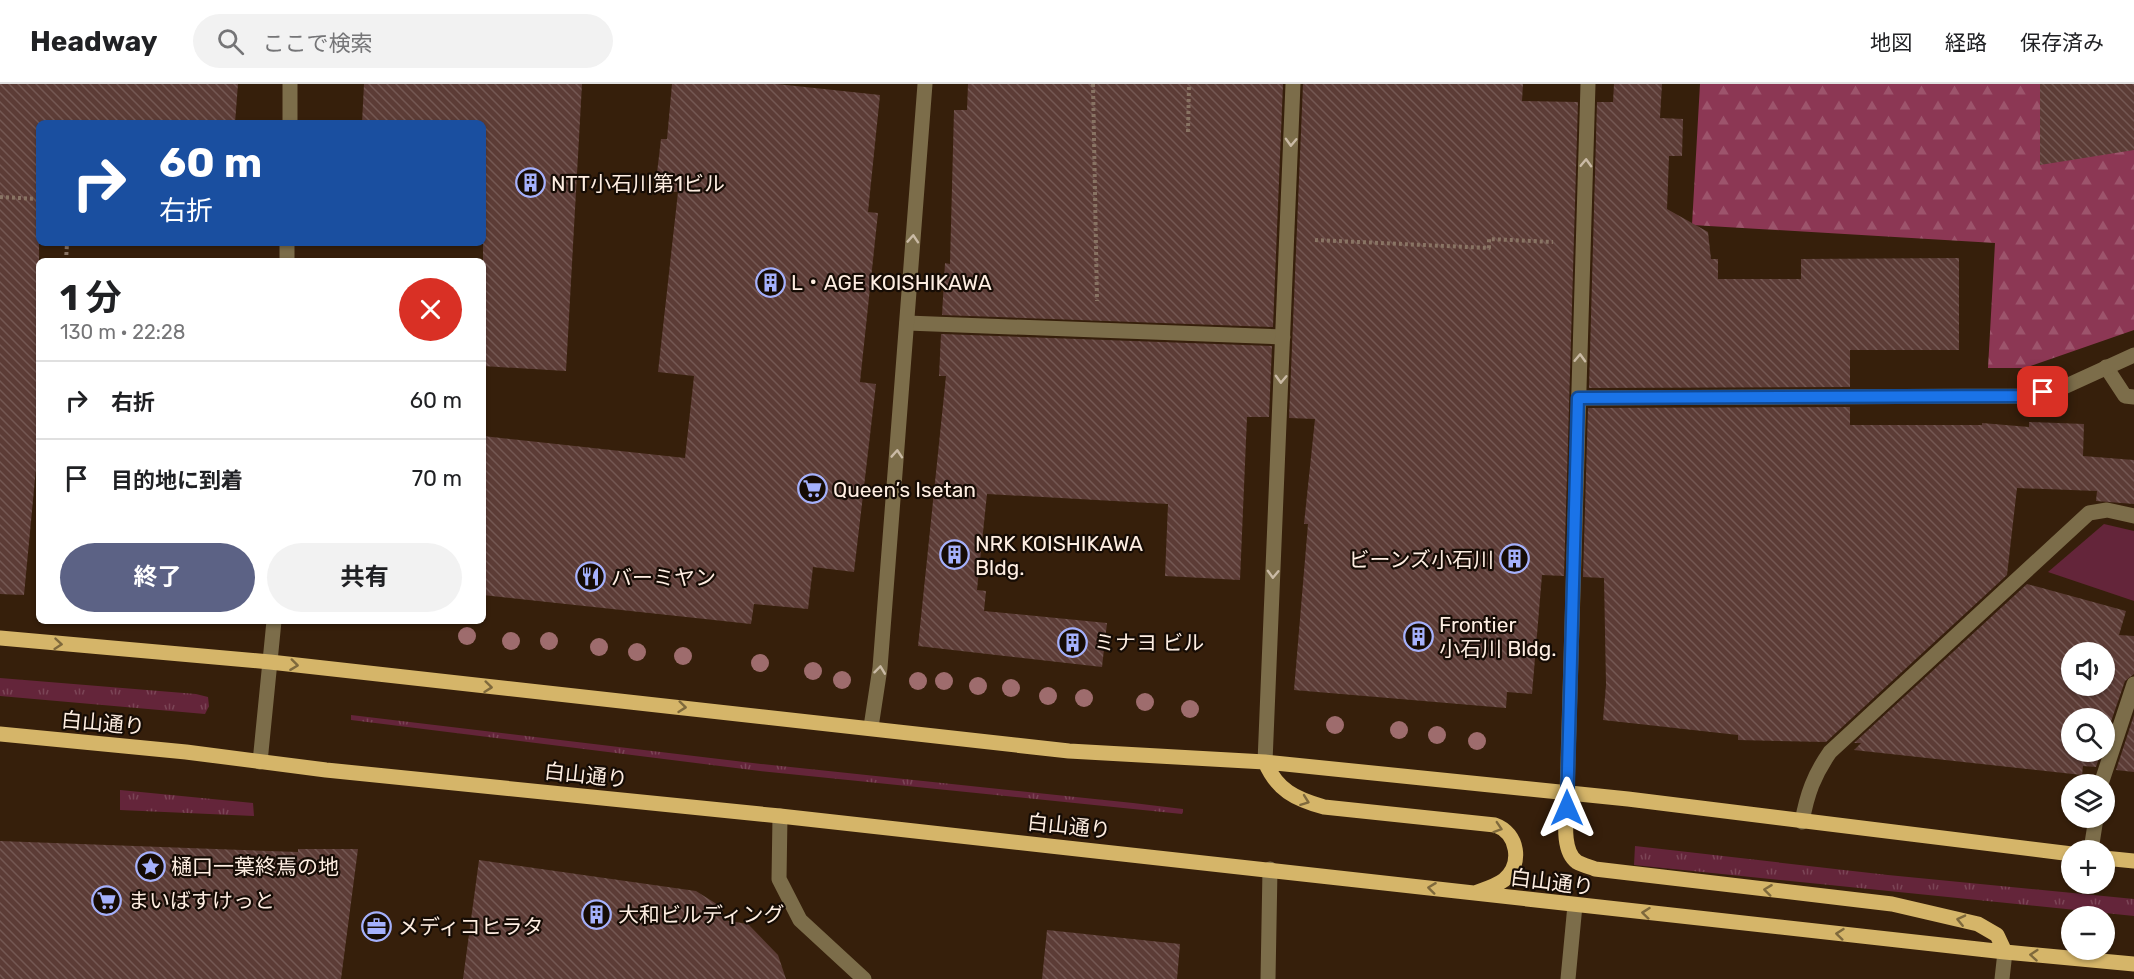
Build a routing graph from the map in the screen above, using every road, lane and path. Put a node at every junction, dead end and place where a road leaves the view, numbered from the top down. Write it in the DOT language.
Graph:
graph roads {
  1 [pos="290,84"];
  2 [pos="925,84"];
  3 [pos="1093,84"];
  4 [pos="1189,84"];
  5 [pos="1293,84"];
  6 [pos="1588,84"];
  7 [pos="290,120"];
  8 [pos="1188,132"];
  9 [pos="0,198"];
  10 [pos="36,199"];
  11 [pos="1287,239"];
  12 [pos="1583,243"];
  13 [pos="907,323"];
  14 [pos="1097,332"];
  15 [pos="1283,337"];
  16 [pos="2134,355"];
  17 [pos="2106,367"];
  18 [pos="1578,398"];
  19 [pos="2134,398"];
  20 [pos="2134,516"];
  21 [pos="274,624"];
  22 [pos="0,638"];
  23 [pos="270,662"];
  24 [pos="2134,684"];
  25 [pos="871,727"];
  26 [pos="0,734"];
  27 [pos="260,762"];
  28 [pos="1265,762"];
  29 [pos="2104,774"];
  30 [pos="1567,794"];
  31 [pos="780,816"];
  32 [pos="1802,822"];
  33 [pos="2061,853"];
  34 [pos="2115,859"];
  35 [pos="2134,861"];
  36 [pos="1270,869"];
  37 [pos="1472,893"];
  38 [pos="1575,905"];
  39 [pos="2005,952"];
  40 [pos="2134,964"];
  41 [pos="864,979"];
  42 [pos="1268,979"];
  43 [pos="1568,979"];
  44 [pos="2002,979"];
  1 -- 7 [label="street"];
  13 -- 2 [label="street, one-way"];
  3 -- 14 [label="path"];
  4 -- 8 [label="path"];
  5 -- 11 [label="street, one-way"];
  12 -- 6 [label="street, one-way"];
  9 -- 10 [label="path"];
  11 -- 12 [label="path"];
  11 -- 15 [label="street"];
  18 -- 12 [label="street, one-way"];
  13 -- 14 [label="street"];
  25 -- 13 [label="street, one-way"];
  14 -- 15 [label="street"];
  15 -- 28 [label="street, one-way"];
  16 -- 17 [label="street"];
  17 -- 18 [label="street"];
  17 -- 19 [label="street"];
  18 -- 30 [label="street"];
  20 -- 32 [label="street"];
  21 -- 23 [label="street"];
  22 -- 23 [label="main road, one-way"];
  23 -- 25 [label="main road, one-way"];
  23 -- 27 [label="street"];
  24 -- 29 [label="street"];
  25 -- 28 [label="main road"];
  26 -- 27 [label="main road, 白山通り"];
  27 -- 31 [label="main road, 白山通り"];
  28 -- 30 [label="main road"];
  28 -- 37 [label="main road, one-way"];
  30 -- 32 [label="main road"];
  39 -- 30 [label="main road, one-way"];
  31 -- 36 [label="main road, 白山通り"];
  31 -- 41 [label="street"];
  32 -- 33 [label="main road"];
  34 -- 35 [label="main road"];
  37 -- 36 [label="main road, 白山通り, one-way"];
  36 -- 42 [label="street"];
  37 -- 38 [label="main road, 白山通り"];
  39 -- 38 [label="main road, 白山通り, one-way"];
  38 -- 43 [label="street"];
  40 -- 39 [label="main road, 白山通り, one-way"];
  39 -- 44 [label="street"];
}
